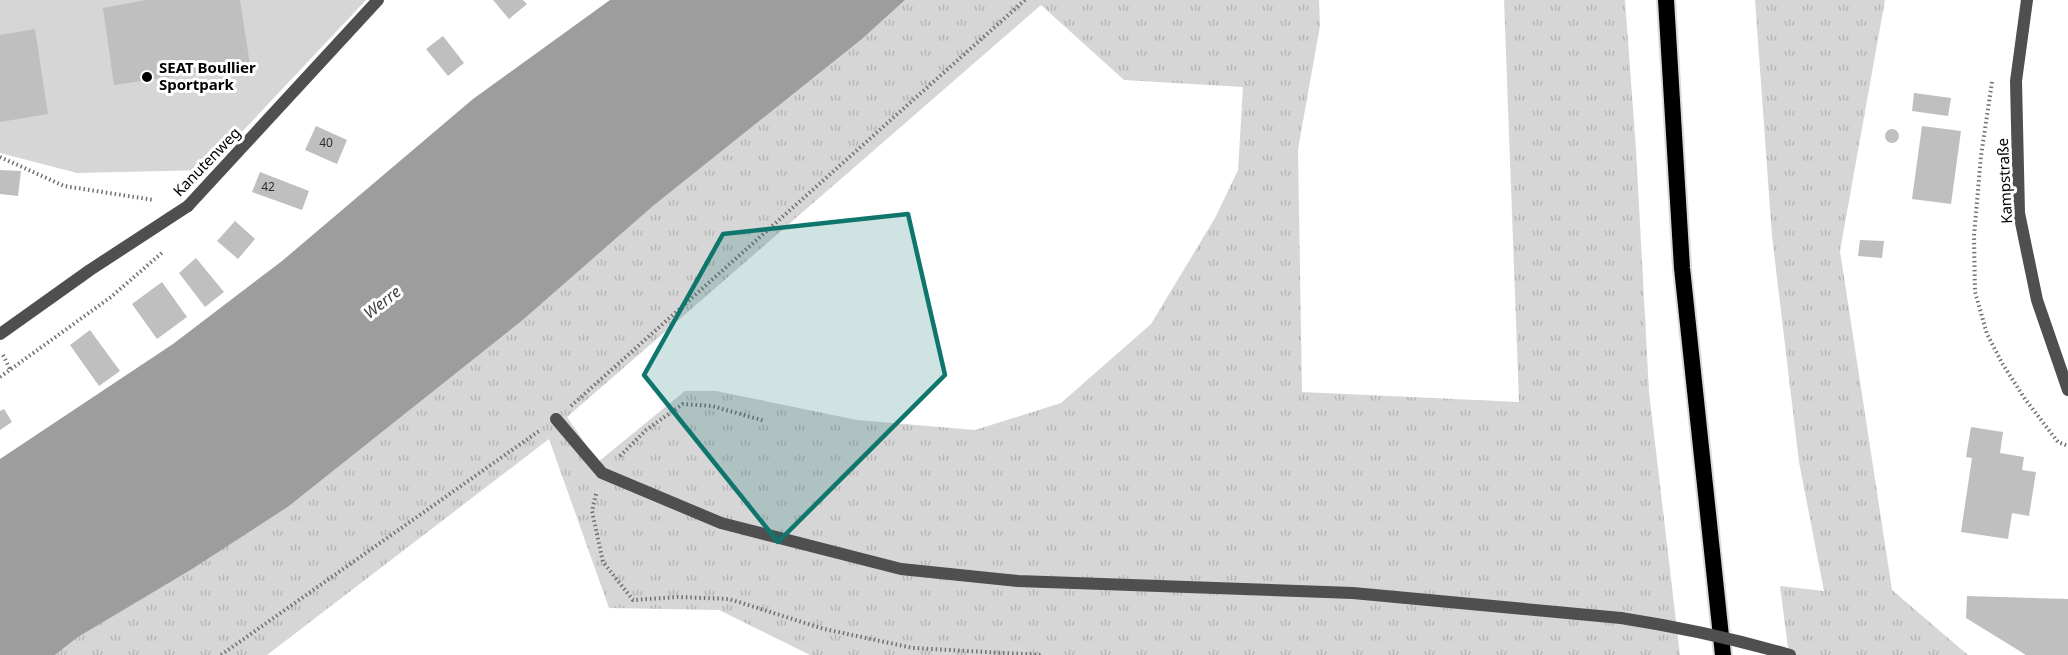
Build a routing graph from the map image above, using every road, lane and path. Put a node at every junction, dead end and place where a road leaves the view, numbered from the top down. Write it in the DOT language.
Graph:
graph roads {
  1 [pos="378,0"];
  2 [pos="1025,0"];
  3 [pos="1666,0"];
  4 [pos="2027,0"];
  5 [pos="1993,76"];
  6 [pos="0,157"];
  7 [pos="188,206"];
  8 [pos="164,250"];
  9 [pos="0,334"];
  10 [pos="0,350"];
  11 [pos="11,371"];
  12 [pos="0,377"];
  13 [pos="2068,390"];
  14 [pos="556,419"];
  15 [pos="765,421"];
  16 [pos="2068,446"];
  17 [pos="602,473"];
  18 [pos="221,655"];
  19 [pos="1042,655"];
  20 [pos="1723,655"];
  21 [pos="1790,655"];
  1 -- 7 [label="street, Kanutenweg"];
  2 -- 14 [label="path"];
  3 -- 20 [label="highway"];
  4 -- 13 [label="street, Kampstraße"];
  5 -- 16 [label="path"];
  6 -- 7 [label="path"];
  7 -- 9 [label="street, Kanutenweg"];
  8 -- 11 [label="path"];
  10 -- 11 [label="path"];
  11 -- 12 [label="path"];
  14 -- 17 [label="street"];
  14 -- 18 [label="path"];
  15 -- 17 [label="path"];
  17 -- 19 [label="path"];
  17 -- 21 [label="street, bridge"];
}
